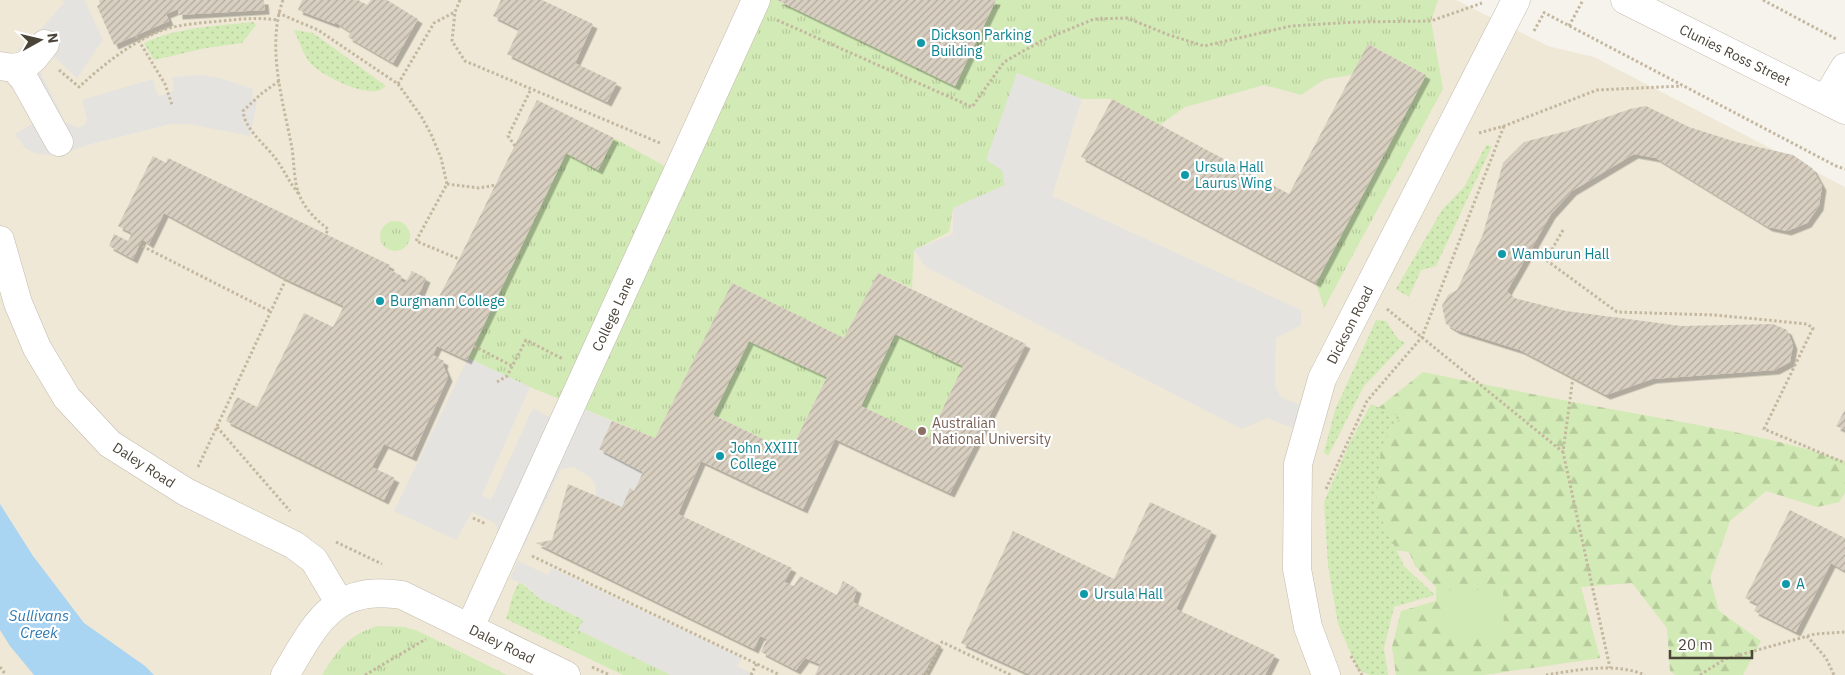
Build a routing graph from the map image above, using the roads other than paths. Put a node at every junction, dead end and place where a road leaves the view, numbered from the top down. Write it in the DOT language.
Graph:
graph roads {
  1 [pos="1625,0"];
  2 [pos="754,4"];
  3 [pos="1526,4"];
  4 [pos="42,48"];
  5 [pos="1845,68"];
  6 [pos="13,73"];
  7 [pos="1836,105"];
  8 [pos="0,240"];
  9 [pos="339,602"];
  10 [pos="470,627"];
  11 [pos="285,675"];
  12 [pos="566,675"];
  13 [pos="1326,675"];
  1 -- 7 [label="street, Clunies Ross Street"];
  2 -- 10 [label="street, College Lane"];
  3 -- 13 [label="street, Dickson Road"];
  4 -- 6 [label="street"];
  5 -- 7 [label="street"];
  8 -- 9 [label="street, Daley Road"];
  9 -- 10 [label="street, Daley Road"];
  9 -- 11 [label="street"];
  10 -- 12 [label="street, Daley Road"];
}
